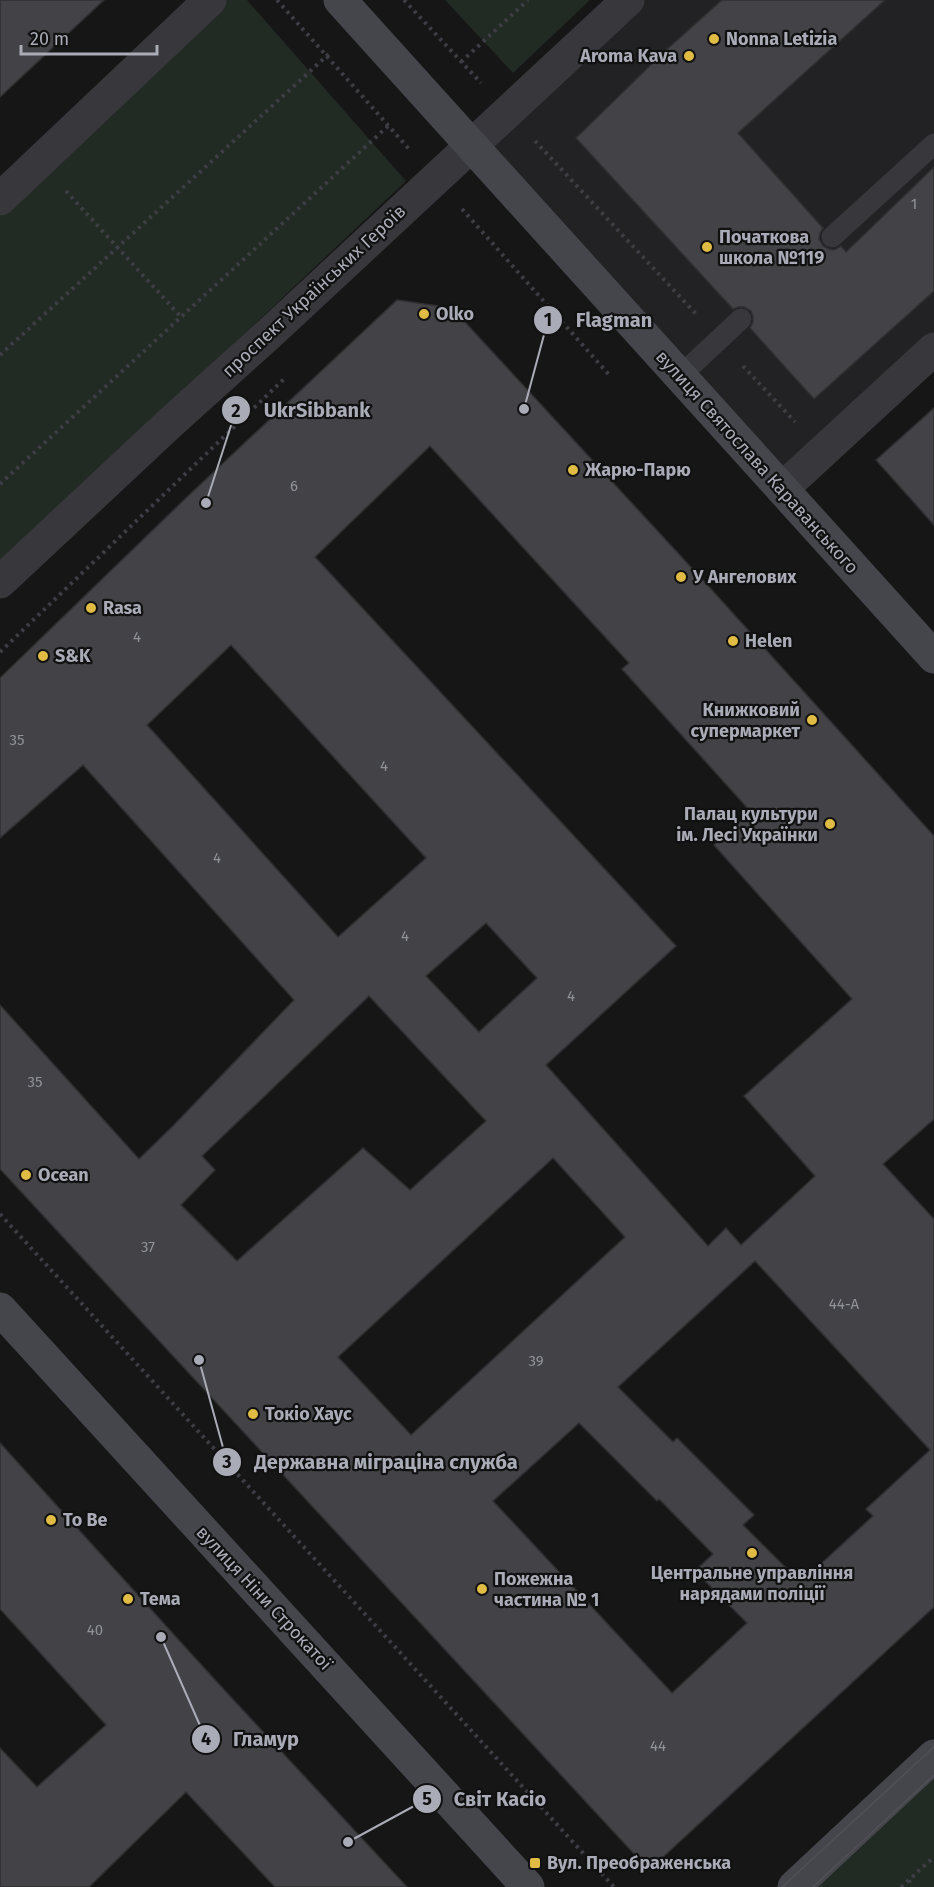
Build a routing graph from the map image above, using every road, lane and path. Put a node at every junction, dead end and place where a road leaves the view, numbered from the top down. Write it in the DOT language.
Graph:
graph roads {
  1 [pos="210,0"];
  2 [pos="340,0"];
  3 [pos="404,0"];
  4 [pos="528,0"];
  5 [pos="628,0"];
  6 [pos="362,24"];
  7 [pos="461,62"];
  8 [pos="508,112"];
  9 [pos="388,126"];
  10 [pos="934,144"];
  11 [pos="471,146"];
  12 [pos="63,187"];
  13 [pos="0,199"];
  14 [pos="832,237"];
  15 [pos="118,247"];
  16 [pos="181,317"];
  17 [pos="741,319"];
  18 [pos="719,339"];
  19 [pos="934,349"];
  20 [pos="0,355"];
  21 [pos="292,372"];
  22 [pos="680,376"];
  23 [pos="822,452"];
  24 [pos="0,484"];
  25 [pos="782,489"];
  26 [pos="0,582"];
  27 [pos="0,652"];
  28 [pos="934,657"];
  29 [pos="0,1214"];
  30 [pos="0,1310"];
  31 [pos="934,1756"];
  32 [pos="934,1857"];
  33 [pos="909,1880"];
  34 [pos="528,1887"];
  35 [pos="614,1887"];
  36 [pos="794,1887"];
  37 [pos="901,1887"];
  38 [pos="911,1887"];
  1 -- 13 [label="street"];
  2 -- 6 [label="main road, вулиця Святослава Караванського"];
  3 -- 7 [label="path"];
  4 -- 7 [label="path"];
  5 -- 8 [label="street, проспект Українських Героїв"];
  6 -- 11 [label="main road, вулиця Святослава Караванського"];
  6 -- 15 [label="path"];
  7 -- 8 [label="path"];
  8 -- 11 [label="street, проспект Українських Героїв"];
  8 -- 18 [label="path"];
  9 -- 16 [label="path"];
  10 -- 14 [label="lane"];
  11 -- 22 [label="main road, вулиця Святослава Караванського"];
  11 -- 26 [label="street, проспект Українських Героїв"];
  12 -- 15 [label="path"];
  15 -- 16 [label="path"];
  15 -- 20 [label="path"];
  16 -- 24 [label="path"];
  17 -- 18 [label="lane"];
  18 -- 22 [label="lane"];
  18 -- 23 [label="path"];
  19 -- 23 [label="street"];
  21 -- 27 [label="path"];
  22 -- 25 [label="main road, вулиця Святослава Караванського"];
  23 -- 25 [label="street"];
  25 -- 28 [label="main road, вулиця Святослава Караванського"];
  29 -- 35 [label="path"];
  30 -- 34 [label="main road, вулиця Ніни Строкатої"];
  31 -- 36 [label="main road"];
  32 -- 33 [label="path"];
  33 -- 37 [label="path"];
  33 -- 38 [label="path"];
}
